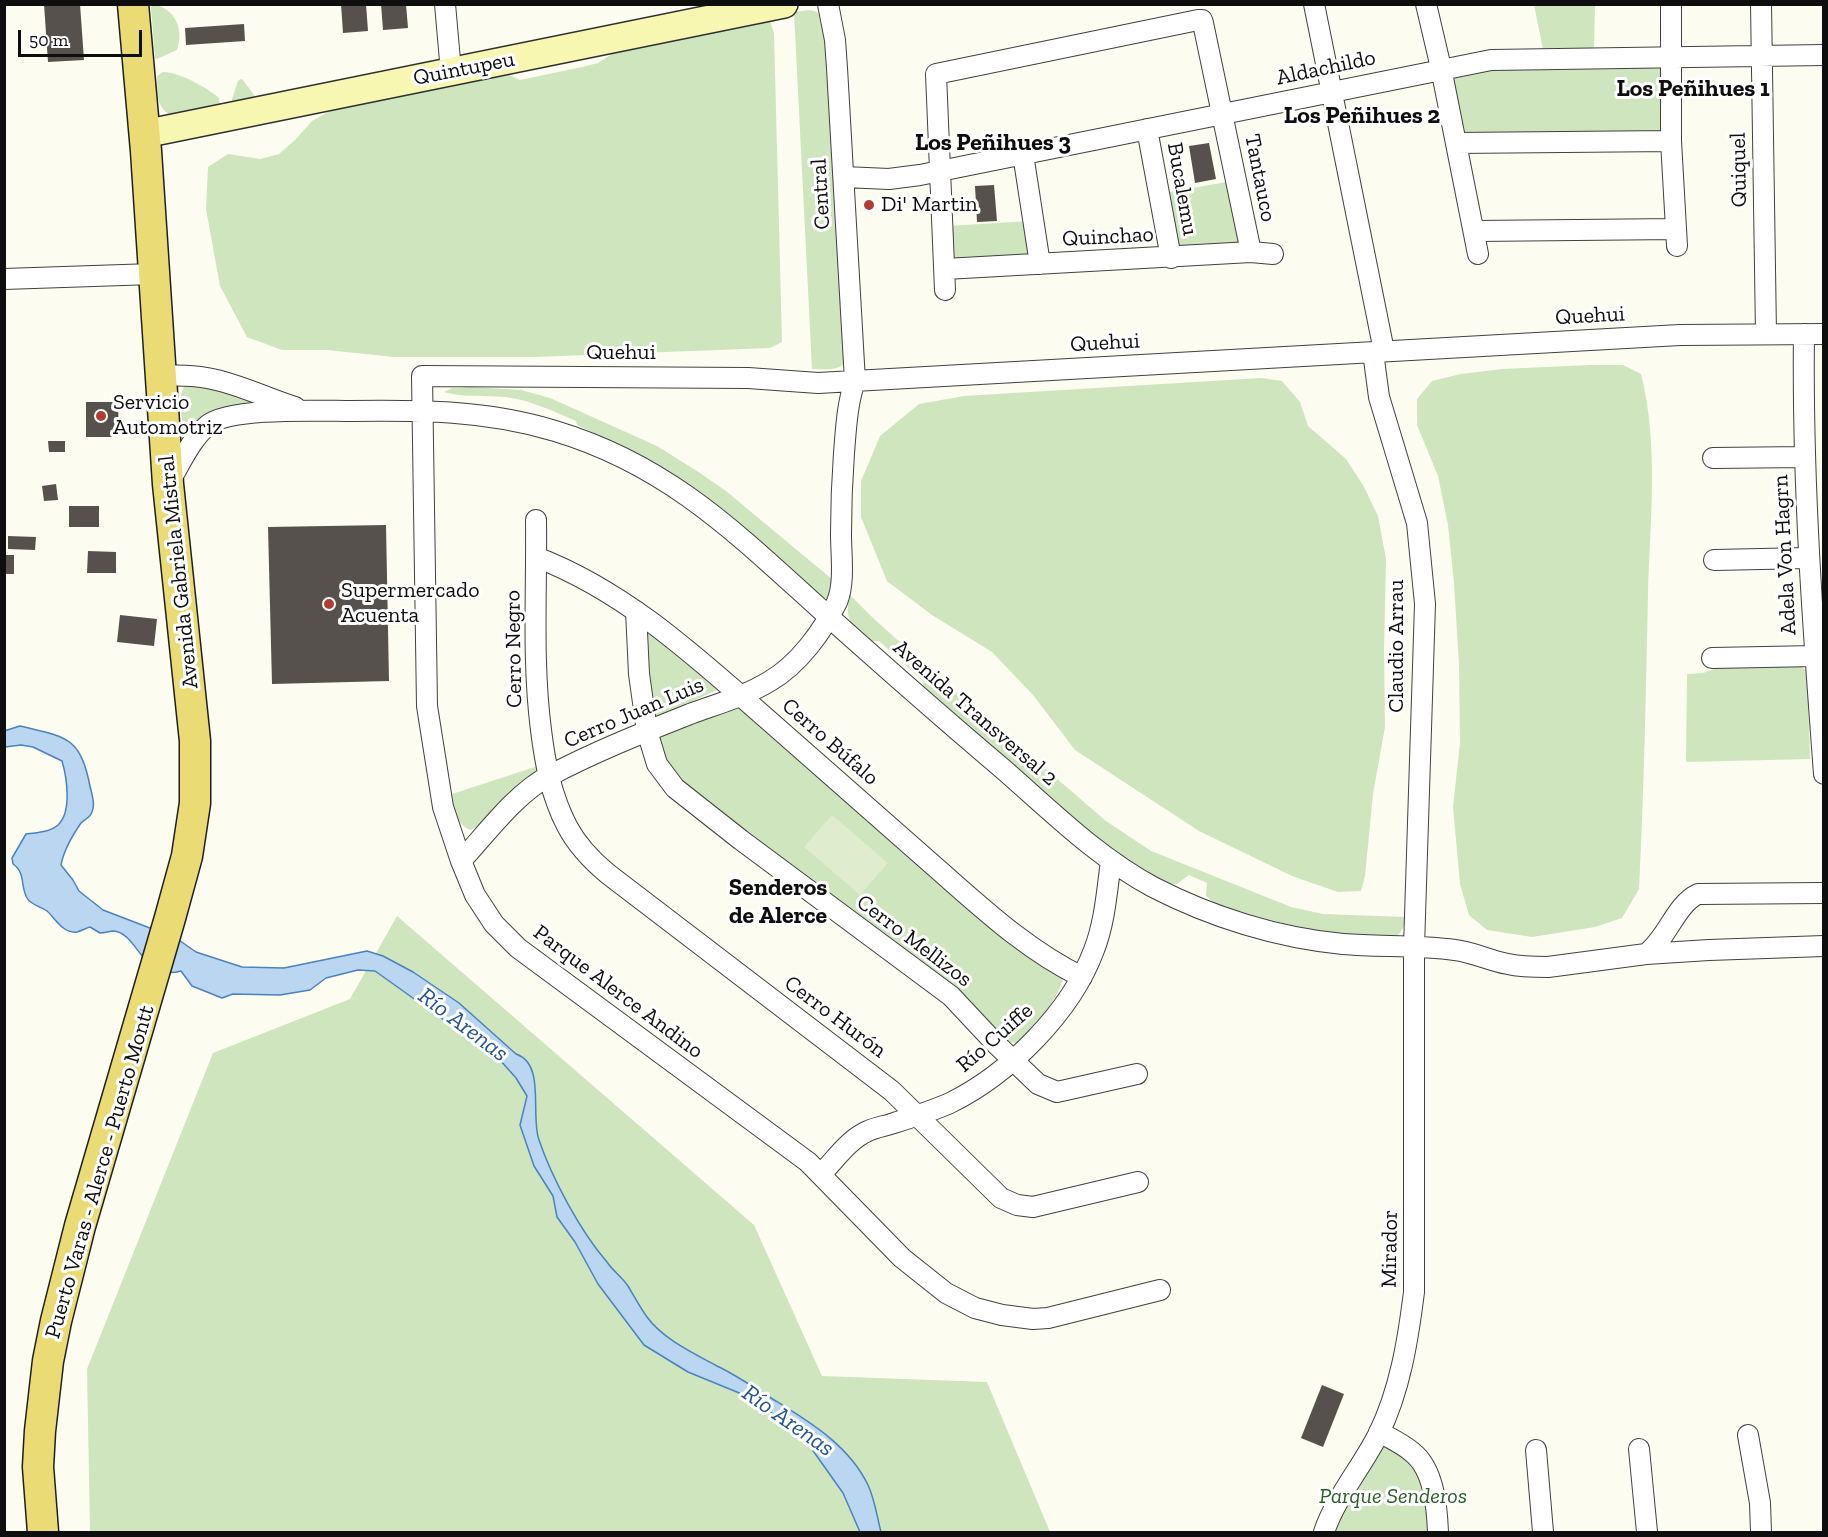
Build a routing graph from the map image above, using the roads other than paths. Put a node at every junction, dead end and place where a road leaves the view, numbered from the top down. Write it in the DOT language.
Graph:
graph roads {
  1 [pos="133,4"];
  2 [pos="445,4"];
  3 [pos="784,4"];
  4 [pos="828,4"];
  5 [pos="1314,4"];
  6 [pos="1426,4"];
  7 [pos="1671,4"];
  8 [pos="1761,4"];
  9 [pos="726,10"];
  10 [pos="1761,55"];
  11 [pos="1824,55"];
  12 [pos="1671,57"];
  13 [pos="1441,68"];
  14 [pos="451,72"];
  15 [pos="1332,91"];
  16 [pos="1223,113"];
  17 [pos="1147,129"];
  18 [pos="144,134"];
  19 [pos="1671,141"];
  20 [pos="1456,143"];
  21 [pos="1023,154"];
  22 [pos="940,171"];
  23 [pos="844,177"];
  24 [pos="1475,231"];
  25 [pos="1251,252"];
  26 [pos="1273,254"];
  27 [pos="1478,254"];
  28 [pos="1171,258"];
  29 [pos="1040,264"];
  30 [pos="945,269"];
  31 [pos="153,274"];
  32 [pos="4,279"];
  33 [pos="945,290"];
  34 [pos="1766,334"];
  35 [pos="1804,334"];
  36 [pos="1824,334"];
  37 [pos="1379,351"];
  38 [pos="160,376"];
  39 [pos="855,381"];
  40 [pos="422,410"];
  41 [pos="309,411"];
  42 [pos="1804,457"];
  43 [pos="1713,458"];
  44 [pos="168,484"];
  45 [pos="536,520"];
  46 [pos="536,557"];
  47 [pos="1808,558"];
  48 [pos="1714,560"];
  49 [pos="636,611"];
  50 [pos="828,616"];
  51 [pos="1712,658"];
  52 [pos="1819,668"];
  53 [pos="740,695"];
  54 [pos="646,731"];
  55 [pos="1824,774"];
  56 [pos="548,776"];
  57 [pos="461,861"];
  58 [pos="1111,861"];
  59 [pos="1824,893"];
  60 [pos="1824,946"];
  61 [pos="1414,947"];
  62 [pos="1646,954"];
  63 [pos="1082,977"];
  64 [pos="150,990"];
  65 [pos="1012,1060"];
  66 [pos="1137,1074"];
  67 [pos="918,1116"];
  68 [pos="821,1174"];
  69 [pos="1138,1182"];
  70 [pos="1160,1290"];
  71 [pos="1379,1432"];
  72 [pos="1748,1435"];
  73 [pos="1639,1449"];
  74 [pos="1536,1450"];
  75 [pos="43,1533"];
  76 [pos="1324,1533"];
  77 [pos="1438,1533"];
  78 [pos="1543,1533"];
  79 [pos="1647,1533"];
  80 [pos="1761,1533"];
  1 -- 18 [label="main road, Avenida Gabriela Mistral"];
  2 -- 14 [label="street"];
  3 -- 9 [label="street, Quintupeu"];
  4 -- 23 [label="street, Central"];
  5 -- 15 [label="street, Claudio Arrau"];
  6 -- 13 [label="street"];
  7 -- 12 [label="street"];
  8 -- 10 [label="street, Quiquel"];
  9 -- 14 [label="street, Quintupeu"];
  10 -- 11 [label="street, Aldachildo"];
  10 -- 12 [label="street, Aldachildo"];
  10 -- 34 [label="street, Quiquel"];
  12 -- 13 [label="street, Aldachildo"];
  12 -- 19 [label="street"];
  13 -- 15 [label="street, Aldachildo"];
  13 -- 20 [label="street"];
  14 -- 18 [label="street, Quintupeu"];
  15 -- 16 [label="street, Aldachildo"];
  15 -- 37 [label="street, Claudio Arrau"];
  16 -- 17 [label="street, Aldachildo"];
  16 -- 22 [label="street, Tantauco"];
  16 -- 25 [label="street, Tantauco"];
  17 -- 21 [label="street, Aldachildo"];
  17 -- 28 [label="street, Bucalemu"];
  18 -- 31 [label="main road, Avenida Gabriela Mistral"];
  19 -- 20 [label="street"];
  19 -- 24 [label="street"];
  20 -- 24 [label="street"];
  21 -- 22 [label="street, Aldachildo"];
  21 -- 29 [label="street"];
  22 -- 23 [label="street, Aldachildo"];
  22 -- 30 [label="street"];
  23 -- 39 [label="street, Central"];
  24 -- 27 [label="street"];
  25 -- 26 [label="street, Quinchao"];
  25 -- 28 [label="street, Quinchao"];
  28 -- 29 [label="street, Quinchao"];
  29 -- 30 [label="street, Quinchao"];
  30 -- 33 [label="street"];
  31 -- 32 [label="street"];
  31 -- 38 [label="main road, Avenida Gabriela Mistral"];
  34 -- 35 [label="street, Quehui"];
  34 -- 37 [label="street, Quehui"];
  35 -- 36 [label="street, Quehui"];
  35 -- 42 [label="street, Adela Von Hagrn"];
  37 -- 39 [label="street, Quehui"];
  37 -- 61 [label="street, Claudio Arrau"];
  38 -- 41 [label="street, Avenida Transversal 2"];
  38 -- 44 [label="main road, Avenida Gabriela Mistral"];
  39 -- 40 [label="street, Quehui"];
  39 -- 50 [label="street, Central"];
  40 -- 41 [label="street, Avenida Transversal 2"];
  40 -- 50 [label="street, Avenida Transversal 2"];
  40 -- 57 [label="street, Parque Alerce Andino"];
  41 -- 44 [label="street, Avenida Transversal 2"];
  42 -- 43 [label="street"];
  42 -- 47 [label="street, Adela Von Hagrn"];
  44 -- 64 [label="main road, Avenida Gabriela Mistral"];
  45 -- 46 [label="street, Cerro Negro"];
  46 -- 49 [label="street, Cerro Búfalo"];
  46 -- 56 [label="street, Cerro Negro"];
  47 -- 48 [label="street"];
  47 -- 52 [label="street, Adela Von Hagrn"];
  49 -- 53 [label="street, Cerro Búfalo"];
  49 -- 54 [label="street, Cerro Mellizos"];
  50 -- 53 [label="street, Cerro Juan Luis"];
  50 -- 58 [label="street, Avenida Transversal 2"];
  51 -- 52 [label="street"];
  52 -- 55 [label="street, Adela Von Hagrn"];
  53 -- 54 [label="street, Cerro Juan Luis"];
  53 -- 63 [label="street, Cerro Búfalo"];
  54 -- 56 [label="street, Cerro Juan Luis"];
  54 -- 65 [label="street, Cerro Mellizos"];
  56 -- 57 [label="street, Cerro Juan Luis"];
  56 -- 67 [label="street, Cerro Hurón"];
  57 -- 68 [label="street, Parque Alerce Andino"];
  58 -- 61 [label="street, Avenida Transversal 2"];
  58 -- 63 [label="street, Río Cuiffe"];
  59 -- 62 [label="street"];
  60 -- 62 [label="street, Avenida Transversal 2"];
  61 -- 62 [label="street, Avenida Transversal 2"];
  61 -- 71 [label="street, Mirador"];
  63 -- 65 [label="street, Río Cuiffe"];
  64 -- 75 [label="main road, Puerto Varas - Alerce - Puerto Montt"];
  65 -- 66 [label="street, Cerro Mellizos"];
  65 -- 67 [label="street, Río Cuiffe"];
  67 -- 68 [label="street, Río Cuiffe"];
  67 -- 69 [label="street, Cerro Hurón"];
  68 -- 70 [label="street, Parque Alerce Andino"];
  71 -- 76 [label="street, Mirador"];
  71 -- 77 [label="street"];
  72 -- 80 [label="street"];
  73 -- 79 [label="street"];
  74 -- 78 [label="street"];
}
